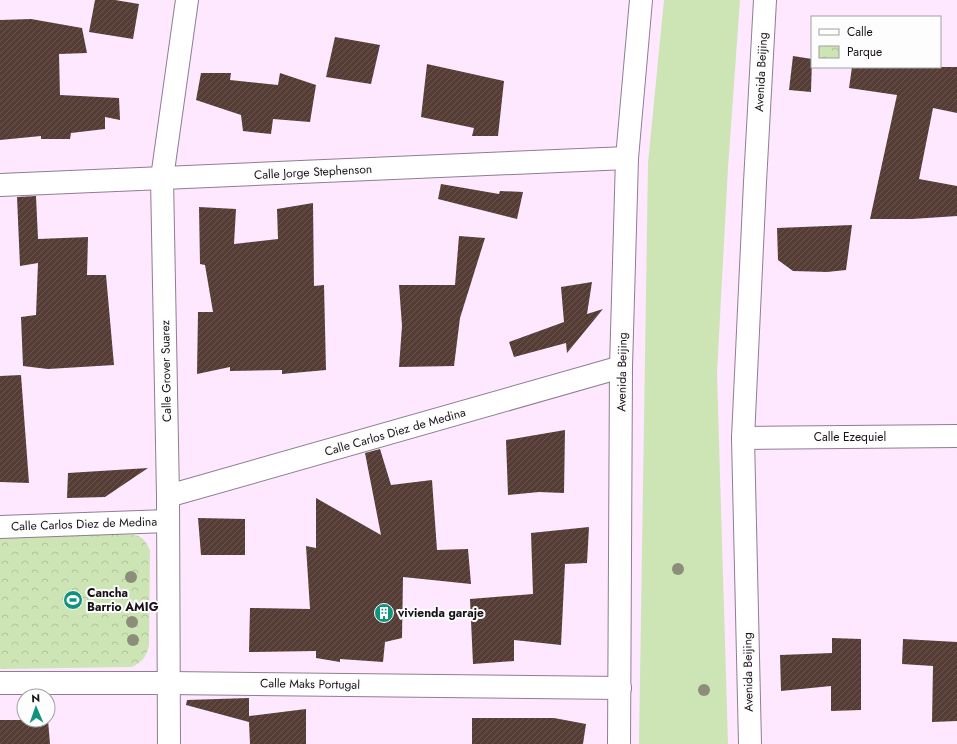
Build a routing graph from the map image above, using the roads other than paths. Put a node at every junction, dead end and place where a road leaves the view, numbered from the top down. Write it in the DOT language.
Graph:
graph roads {
  1 [pos="187,0"];
  2 [pos="641,0"];
  3 [pos="764,0"];
  4 [pos="627,158"];
  5 [pos="162,178"];
  6 [pos="0,185"];
  7 [pos="622,367"];
  8 [pos="957,436"];
  9 [pos="743,438"];
  10 [pos="168,496"];
  11 [pos="168,521"];
  12 [pos="0,527"];
  13 [pos="0,683"];
  14 [pos="169,683"];
  15 [pos="620,688"];
  16 [pos="169,744"];
  17 [pos="619,744"];
  18 [pos="750,744"];
  1 -- 5 [label="street, Calle Grover Suarez"];
  2 -- 4 [label="street, Avenida Beijing"];
  3 -- 9 [label="street, Avenida Beijing"];
  4 -- 5 [label="street, Calle Jorge Stephenson"];
  4 -- 7 [label="street, Avenida Beijing"];
  5 -- 6 [label="street, Calle Jorge Stephenson"];
  5 -- 10 [label="street, Calle Grover Suarez"];
  7 -- 10 [label="street, Calle Carlos Diez de Medina"];
  7 -- 15 [label="street, Avenida Beijing"];
  8 -- 9 [label="street, Calle Ezequiel"];
  9 -- 18 [label="street, Avenida Beijing"];
  10 -- 11 [label="street, Calle Grover Suarez"];
  11 -- 12 [label="street, Calle Carlos Diez de Medina"];
  11 -- 14 [label="street, Calle Grover Suarez"];
  13 -- 14 [label="street, Calle Maks Portugal"];
  14 -- 15 [label="street, Calle Maks Portugal"];
  14 -- 16 [label="street, Calle Grover Suarez"];
  15 -- 17 [label="street, Avenida Beijing"];
}
